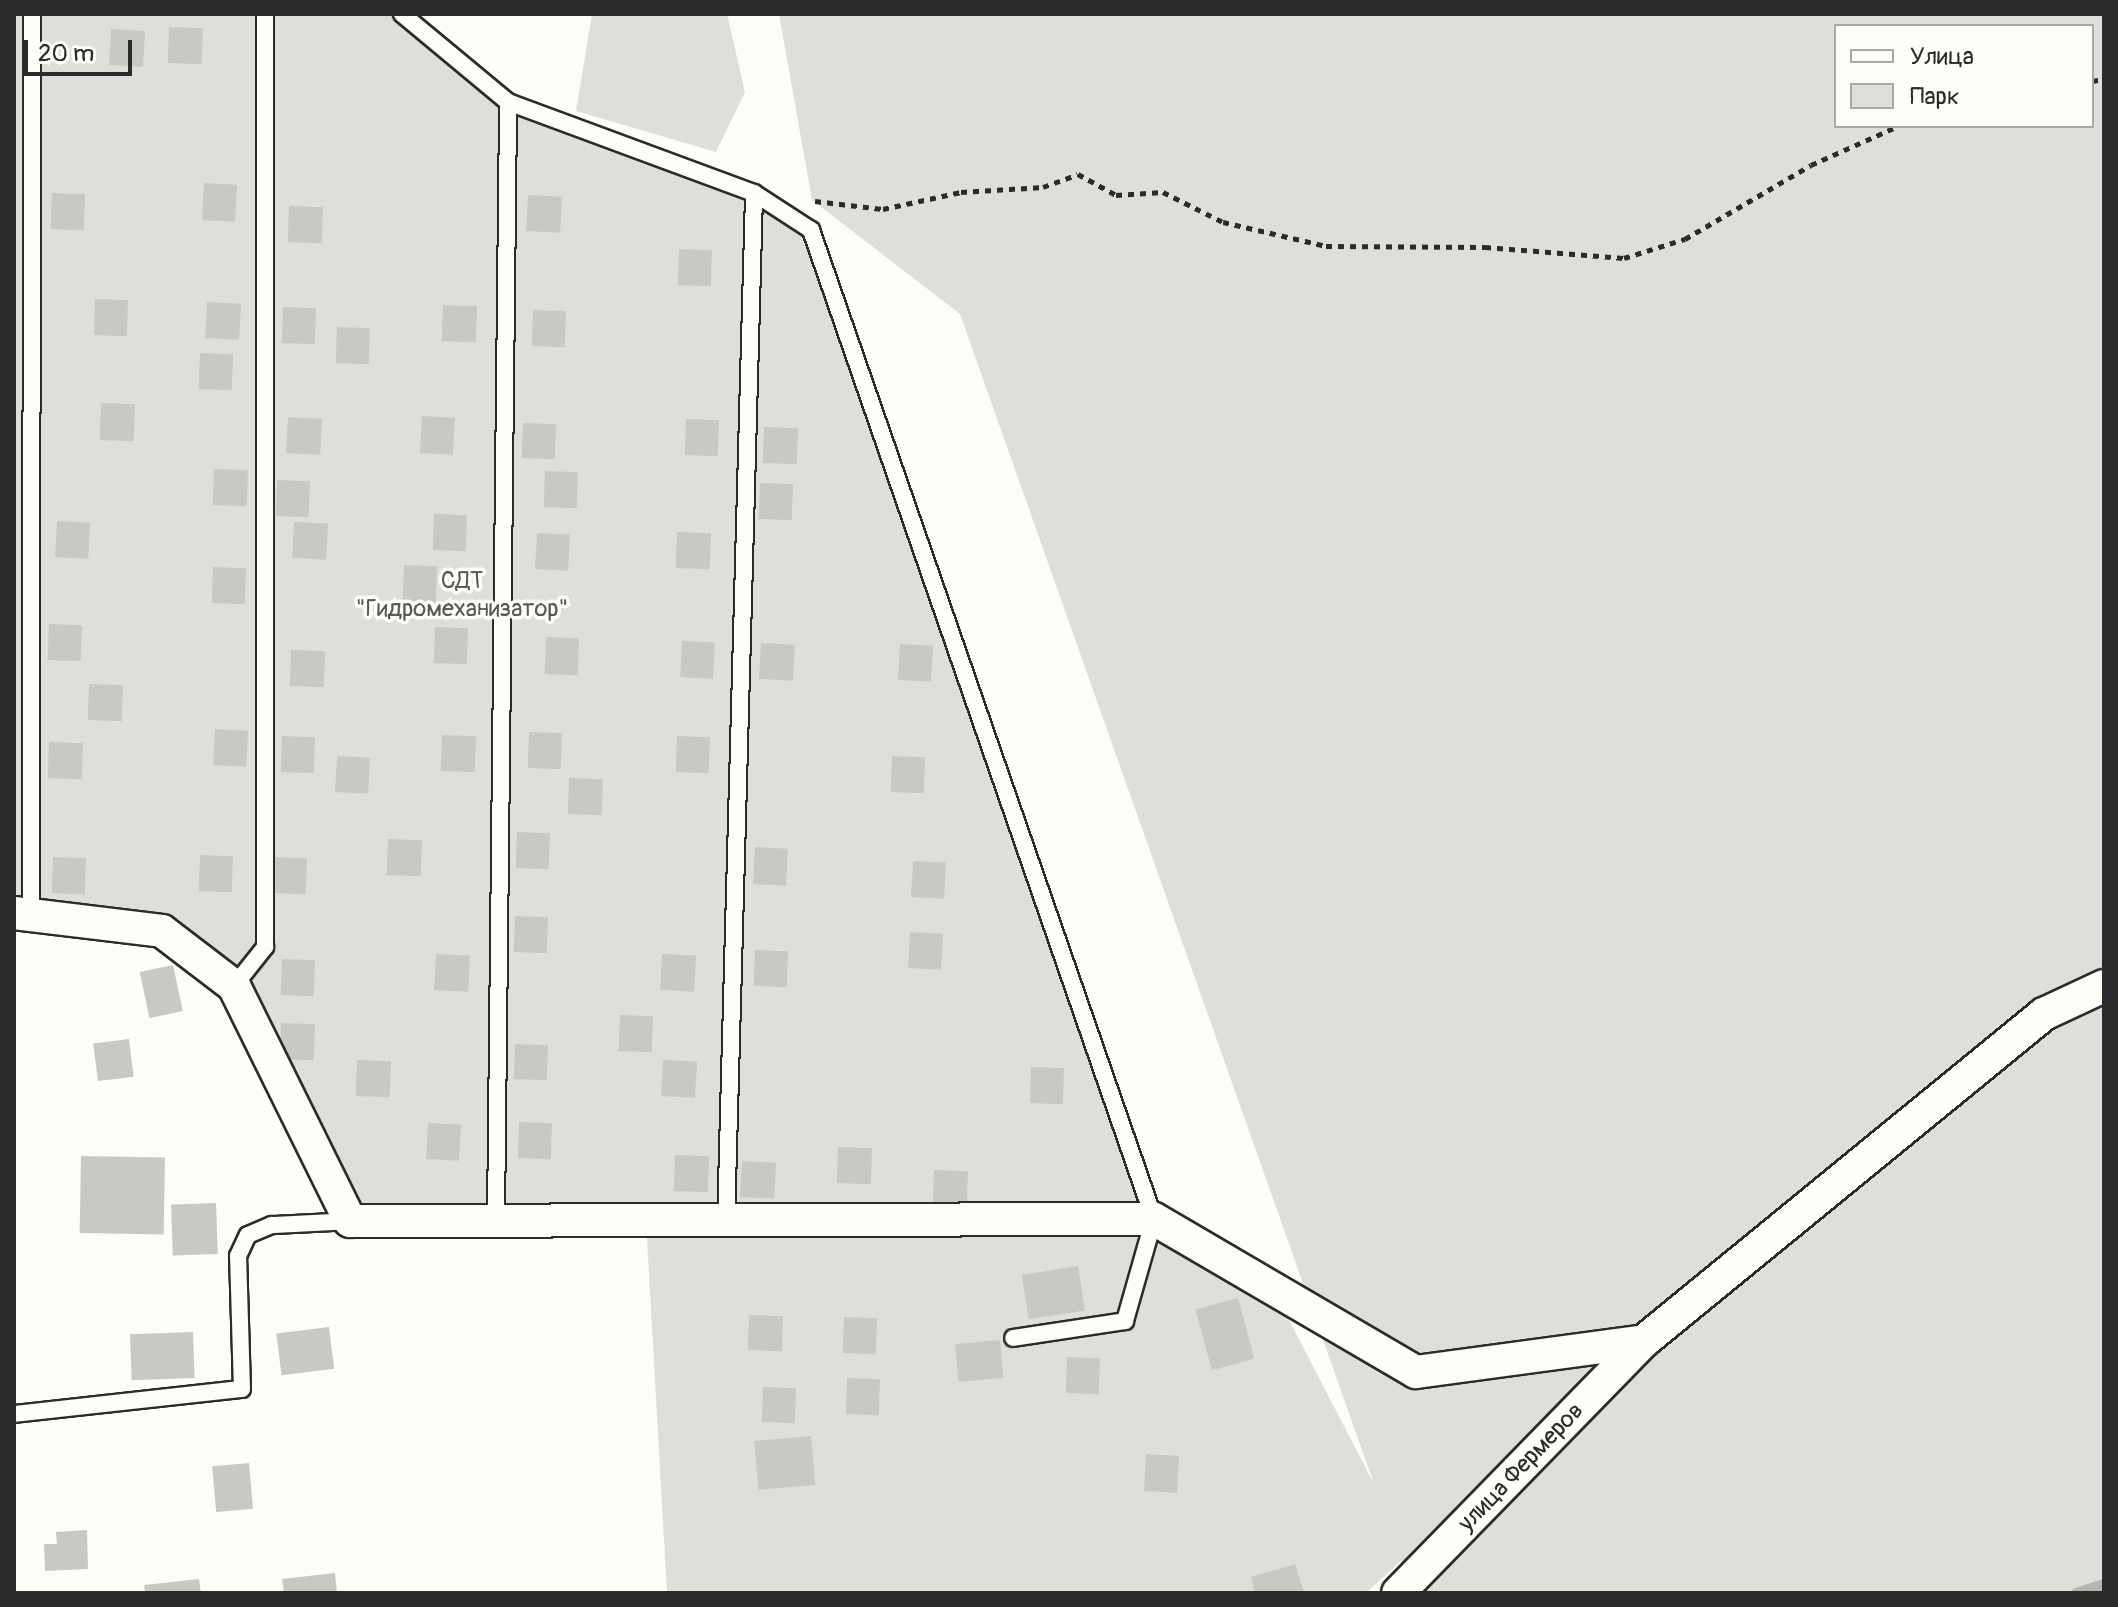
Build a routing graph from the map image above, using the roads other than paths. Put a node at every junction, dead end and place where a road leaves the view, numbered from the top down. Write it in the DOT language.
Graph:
graph roads {
  1 [pos="32,14"];
  2 [pos="265,14"];
  3 [pos="402,14"];
  4 [pos="508,102"];
  5 [pos="754,193"];
  6 [pos="22,913"];
  7 [pos="234,986"];
  8 [pos="2104,986"];
  9 [pos="496,1219"];
  10 [pos="1154,1219"];
  11 [pos="350,1221"];
  12 [pos="726,1223"];
  13 [pos="1013,1338"];
  14 [pos="1644,1341"];
  15 [pos="14,1414"];
  16 [pos="1398,1593"];
  1 -- 6 [label="lane"];
  2 -- 7 [label="lane"];
  3 -- 4 [label="lane"];
  4 -- 5 [label="lane"];
  4 -- 9 [label="lane"];
  5 -- 10 [label="lane"];
  5 -- 12 [label="lane"];
  6 -- 7 [label="street"];
  7 -- 11 [label="street"];
  8 -- 14 [label="street, улица Фермеров"];
  9 -- 11 [label="street"];
  9 -- 12 [label="street"];
  10 -- 12 [label="street"];
  10 -- 13 [label="lane"];
  10 -- 14 [label="street"];
  11 -- 15 [label="lane"];
  14 -- 16 [label="street, улица Фермеров"];
}
